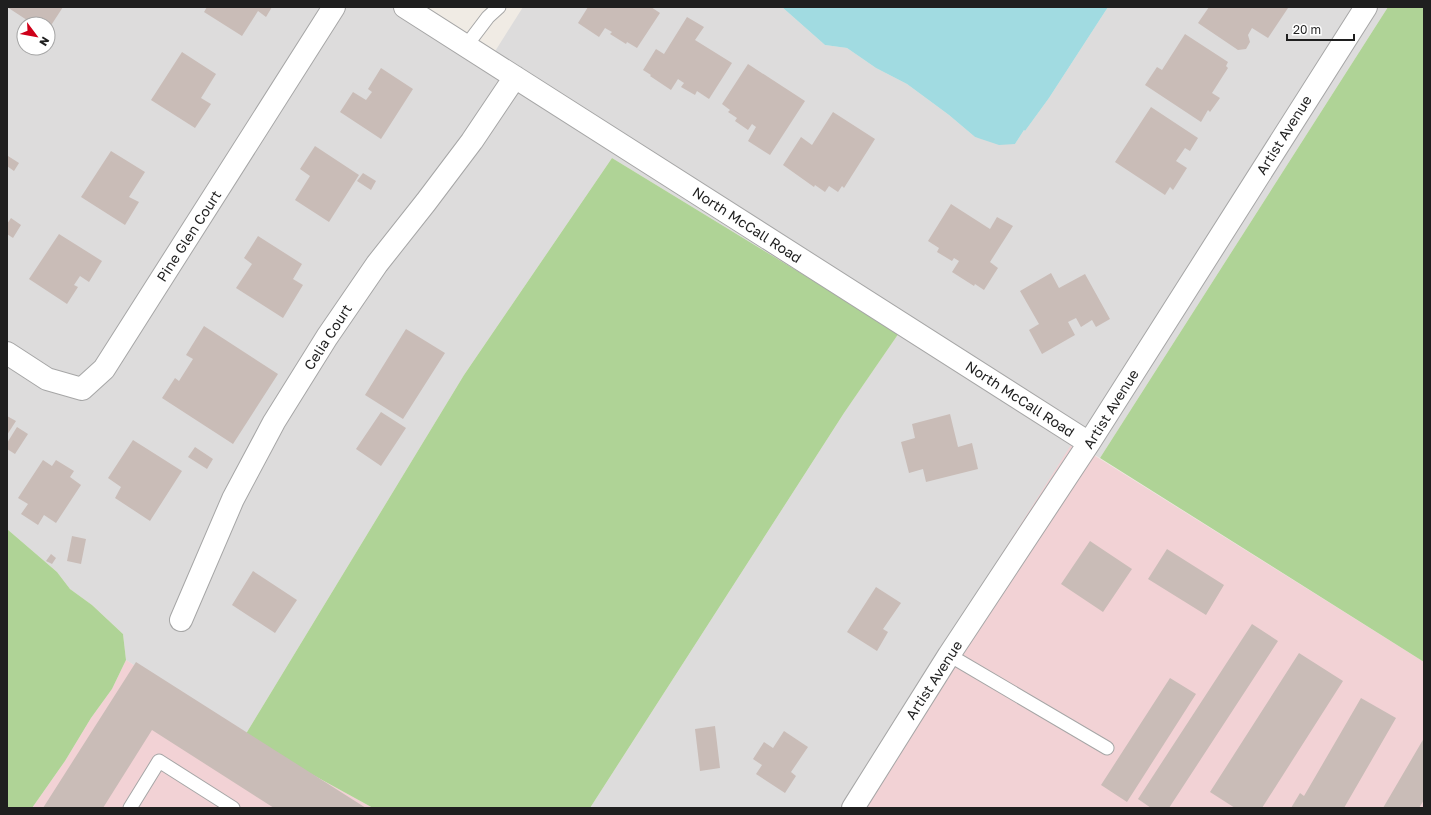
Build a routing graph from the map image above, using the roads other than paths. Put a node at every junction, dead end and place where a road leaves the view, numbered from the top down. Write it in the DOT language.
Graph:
graph roads {
  1 [pos="334,7"];
  2 [pos="405,7"];
  3 [pos="499,7"];
  4 [pos="1366,7"];
  5 [pos="466,46"];
  6 [pos="515,77"];
  7 [pos="7,353"];
  8 [pos="1089,443"];
  9 [pos="181,620"];
  10 [pos="949,655"];
  11 [pos="1107,748"];
  12 [pos="130,808"];
  13 [pos="233,808"];
  14 [pos="853,808"];
  1 -- 7 [label="street, Pine Glen Court"];
  2 -- 5 [label="street, North McCall Road"];
  3 -- 5 [label="lane"];
  4 -- 8 [label="street, Artist Avenue"];
  5 -- 6 [label="street, North McCall Road"];
  6 -- 8 [label="street, North McCall Road"];
  6 -- 9 [label="street, Celia Court"];
  8 -- 10 [label="street, Artist Avenue"];
  10 -- 11 [label="lane"];
  10 -- 14 [label="street, Artist Avenue"];
  12 -- 13 [label="lane"];
}
